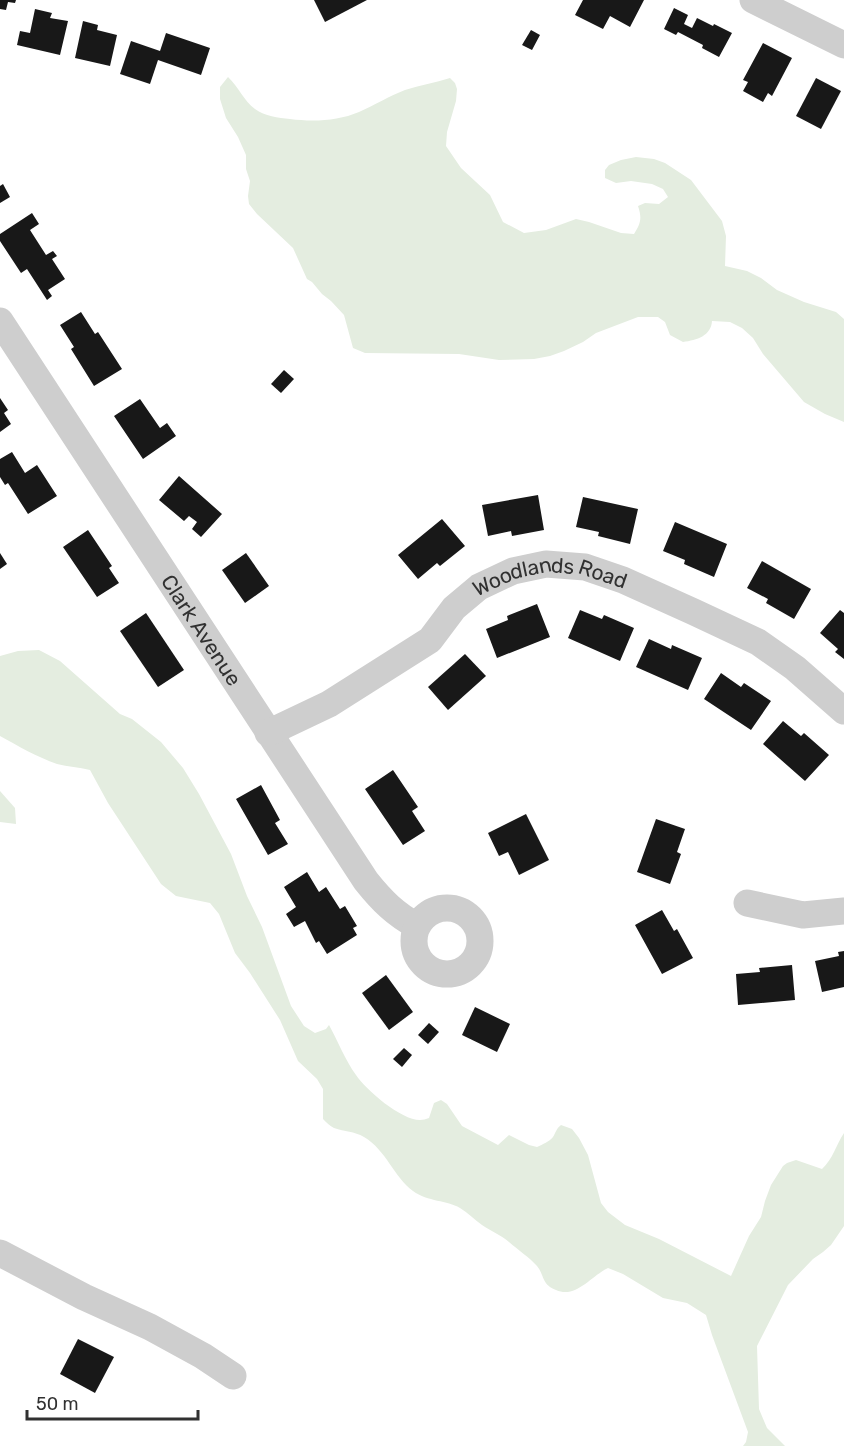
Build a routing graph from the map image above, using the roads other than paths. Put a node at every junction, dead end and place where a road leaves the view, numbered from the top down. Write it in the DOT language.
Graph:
graph roads {
  1 [pos="753,0"];
  2 [pos="844,45"];
  3 [pos="0,321"];
  4 [pos="844,711"];
  5 [pos="268,733"];
  6 [pos="747,903"];
  7 [pos="844,911"];
  8 [pos="417,926"];
  9 [pos="0,1253"];
  10 [pos="233,1376"];
  1 -- 2 [label="street"];
  3 -- 5 [label="street, Clark Avenue"];
  4 -- 5 [label="street, Woodlands Road"];
  5 -- 8 [label="street, Clark Avenue"];
  6 -- 7 [label="street"];
  9 -- 10 [label="street"];
}
